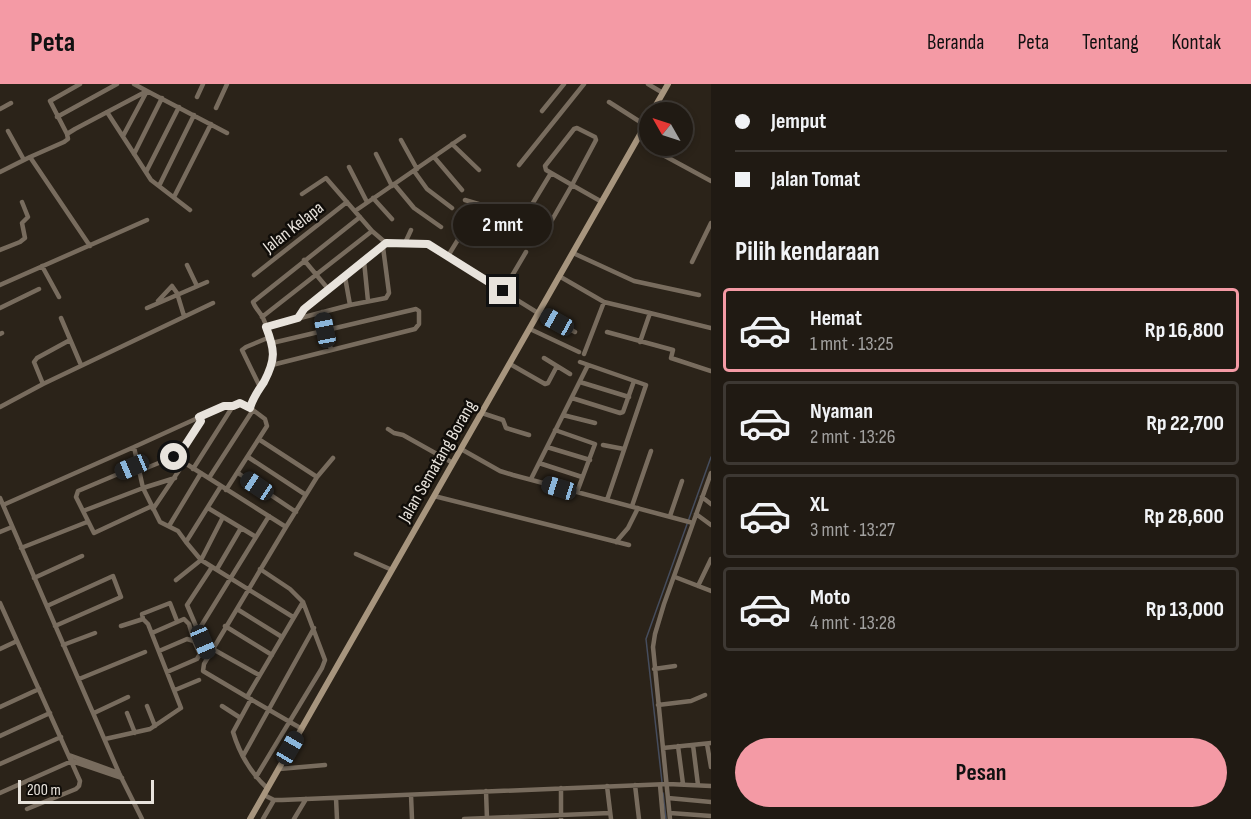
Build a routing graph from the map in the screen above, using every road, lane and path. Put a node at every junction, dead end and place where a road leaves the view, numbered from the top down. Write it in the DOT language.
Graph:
graph roads {
  1 [pos="80,84"];
  2 [pos="117,84"];
  3 [pos="134,84"];
  4 [pos="203,84"];
  5 [pos="228,84"];
  6 [pos="564,84"];
  7 [pos="584,84"];
  8 [pos="648,84"];
  9 [pos="665,87"];
  10 [pos="147,91"];
  11 [pos="197,97"];
  12 [pos="162,98"];
  13 [pos="609,102"];
  14 [pos="657,102"];
  15 [pos="11,103"];
  16 [pos="179,107"];
  17 [pos="216,108"];
  18 [pos="0,109"];
  19 [pos="542,111"];
  20 [pos="107,112"];
  21 [pos="194,115"];
  22 [pos="57,117"];
  23 [pos="211,124"];
  24 [pos="639,124"];
  25 [pos="8,131"];
  26 [pos="227,133"];
  27 [pos="67,134"];
  28 [pos="123,136"];
  29 [pos="464,136"];
  30 [pos="639,137"];
  31 [pos="401,140"];
  32 [pos="452,144"];
  33 [pos="134,154"];
  34 [pos="376,154"];
  35 [pos="665,156"];
  36 [pos="30,157"];
  37 [pos="434,158"];
  38 [pos="24,160"];
  39 [pos="519,165"];
  40 [pos="349,167"];
  41 [pos="1,170"];
  42 [pos="415,170"];
  43 [pos="478,170"];
  44 [pos="146,172"];
  45 [pos="550,173"];
  46 [pos="711,181"];
  47 [pos="393,185"];
  48 [pos="572,185"];
  49 [pos="159,186"];
  50 [pos="462,190"];
  51 [pos="302,194"];
  52 [pos="174,197"];
  53 [pos="373,198"];
  54 [pos="465,200"];
  55 [pos="21,202"];
  56 [pos="347,202"];
  57 [pos="366,202"];
  58 [pos="602,202"];
  59 [pos="452,208"];
  60 [pos="190,210"];
  61 [pos="354,211"];
  62 [pos="525,216"];
  63 [pos="360,217"];
  64 [pos="392,219"];
  65 [pos="147,220"];
  66 [pos="711,223"];
  67 [pos="441,226"];
  68 [pos="411,230"];
  69 [pos="372,231"];
  70 [pos="459,238"];
  71 [pos="405,243"];
  72 [pos="384,245"];
  73 [pos="90,246"];
  74 [pos="0,250"];
  75 [pos="526,252"];
  76 [pos="573,253"];
  77 [pos="448,256"];
  78 [pos="304,260"];
  79 [pos="364,261"];
  80 [pos="692,262"];
  81 [pos="187,265"];
  82 [pos="42,266"];
  83 [pos="255,274"];
  84 [pos="317,275"];
  85 [pos="559,276"];
  86 [pos="345,277"];
  87 [pos="207,282"];
  88 [pos="0,285"];
  89 [pos="197,286"];
  90 [pos="39,289"];
  91 [pos="329,290"];
  92 [pos="503,291"];
  93 [pos="177,293"];
  94 [pos="699,295"];
  95 [pos="59,297"];
  96 [pos="368,301"];
  97 [pos="604,302"];
  98 [pos="213,303"];
  99 [pos="155,304"];
  100 [pos="350,305"];
  101 [pos="0,308"];
  102 [pos="147,308"];
  103 [pos="322,312"];
  104 [pos="539,312"];
  105 [pos="650,313"];
  106 [pos="184,316"];
  107 [pos="262,317"];
  108 [pos="61,318"];
  109 [pos="298,318"];
  110 [pos="266,327"];
  111 [pos="530,328"];
  112 [pos="711,328"];
  113 [pos="325,330"];
  114 [pos="575,332"];
  115 [pos="607,332"];
  116 [pos="70,340"];
  117 [pos="271,340"];
  118 [pos="640,342"];
  119 [pos="331,350"];
  120 [pos="544,358"];
  121 [pos="580,362"];
  122 [pos="510,364"];
  123 [pos="81,365"];
  124 [pos="272,365"];
  125 [pos="588,365"];
  126 [pos="557,366"];
  127 [pos="711,371"];
  128 [pos="570,374"];
  129 [pos="634,381"];
  130 [pos="580,382"];
  131 [pos="43,384"];
  132 [pos="260,387"];
  133 [pos="628,397"];
  134 [pos="572,398"];
  135 [pos="233,406"];
  136 [pos="0,407"];
  137 [pos="252,409"];
  138 [pos="482,413"];
  139 [pos="563,415"];
  140 [pos="199,417"];
  141 [pos="594,423"];
  142 [pos="388,429"];
  143 [pos="555,430"];
  144 [pos="529,435"];
  145 [pos="260,440"];
  146 [pos="603,445"];
  147 [pos="134,447"];
  148 [pos="547,447"];
  149 [pos="461,449"];
  150 [pos="624,449"];
  151 [pos="651,451"];
  152 [pos="248,457"];
  153 [pos="177,458"];
  154 [pos="333,458"];
  155 [pos="449,460"];
  156 [pos="590,460"];
  157 [pos="539,463"];
  158 [pos="184,464"];
  159 [pos="138,468"];
  160 [pos="193,469"];
  161 [pos="201,473"];
  162 [pos="238,473"];
  163 [pos="711,474"];
  164 [pos="317,477"];
  165 [pos="582,477"];
  166 [pos="175,478"];
  167 [pos="209,478"];
  168 [pos="531,479"];
  169 [pos="682,481"];
  170 [pos="221,486"];
  171 [pos="143,488"];
  172 [pos="226,490"];
  173 [pos="577,492"];
  174 [pos="306,495"];
  175 [pos="434,496"];
  176 [pos="702,497"];
  177 [pos="0,498"];
  178 [pos="607,500"];
  179 [pos="711,504"];
  180 [pos="3,505"];
  181 [pos="632,506"];
  182 [pos="153,507"];
  183 [pos="208,508"];
  184 [pos="638,508"];
  185 [pos="82,511"];
  186 [pos="296,512"];
  187 [pos="696,514"];
  188 [pos="269,516"];
  189 [pos="670,516"];
  190 [pos="223,517"];
  191 [pos="87,522"];
  192 [pos="690,522"];
  193 [pos="711,525"];
  194 [pos="169,526"];
  195 [pos="12,527"];
  196 [pos="286,527"];
  197 [pos="241,528"];
  198 [pos="0,532"];
  199 [pos="255,537"];
  200 [pos="186,542"];
  201 [pos="616,542"];
  202 [pos="629,545"];
  203 [pos="21,548"];
  204 [pos="356,554"];
  205 [pos="82,556"];
  206 [pos="711,559"];
  207 [pos="201,560"];
  208 [pos="214,568"];
  209 [pos="260,569"];
  210 [pos="392,570"];
  211 [pos="231,577"];
  212 [pos="675,577"];
  213 [pos="34,578"];
  214 [pos="176,580"];
  215 [pos="698,586"];
  216 [pos="248,590"];
  217 [pos="711,591"];
  218 [pos="0,603"];
  219 [pos="303,603"];
  220 [pos="46,606"];
  221 [pos="237,609"];
  222 [pos="6,616"];
  223 [pos="293,617"];
  224 [pos="0,619"];
  225 [pos="143,619"];
  226 [pos="177,621"];
  227 [pos="55,626"];
  228 [pos="121,626"];
  229 [pos="225,626"];
  230 [pos="314,628"];
  231 [pos="198,631"];
  232 [pos="95,633"];
  233 [pos="152,633"];
  234 [pos="282,636"];
  235 [pos="17,641"];
  236 [pos="194,641"];
  237 [pos="63,645"];
  238 [pos="0,649"];
  239 [pos="159,651"];
  240 [pos="210,651"];
  241 [pos="145,652"];
  242 [pos="272,654"];
  243 [pos="675,666"];
  244 [pos="323,669"];
  245 [pos="654,669"];
  246 [pos="167,672"];
  247 [pos="259,675"];
  248 [pos="331,675"];
  249 [pos="79,679"];
  250 [pos="199,680"];
  251 [pos="39,689"];
  252 [pos="175,690"];
  253 [pos="705,695"];
  254 [pos="128,697"];
  255 [pos="249,698"];
  256 [pos="147,705"];
  257 [pos="658,705"];
  258 [pos="222,706"];
  259 [pos="0,707"];
  260 [pos="270,710"];
  261 [pos="50,713"];
  262 [pos="94,713"];
  263 [pos="127,713"];
  264 [pos="239,717"];
  265 [pos="291,722"];
  266 [pos="155,726"];
  267 [pos="300,727"];
  268 [pos="135,733"];
  269 [pos="0,736"];
  270 [pos="61,737"];
  271 [pos="105,739"];
  272 [pos="709,744"];
  273 [pos="693,745"];
  274 [pos="678,747"];
  275 [pos="663,748"];
  276 [pos="243,756"];
  277 [pos="70,758"];
  278 [pos="0,764"];
  279 [pos="325,765"];
  280 [pos="711,767"];
  281 [pos="279,768"];
  282 [pos="121,776"];
  283 [pos="258,779"];
  284 [pos="663,784"];
  285 [pos="683,784"];
  286 [pos="635,785"];
  287 [pos="698,785"];
  288 [pos="607,786"];
  289 [pos="711,786"];
  290 [pos="561,788"];
  291 [pos="266,790"];
  292 [pos="486,791"];
  293 [pos="0,793"];
  294 [pos="411,795"];
  295 [pos="336,798"];
  296 [pos="668,798"];
  297 [pos="274,800"];
  298 [pos="306,800"];
  299 [pos="711,802"];
  300 [pos="27,809"];
  301 [pos="610,816"];
  302 [pos="670,816"];
  303 [pos="711,816"];
  304 [pos="561,817"];
  305 [pos="487,818"];
  306 [pos="142,819"];
  307 [pos="250,819"];
  308 [pos="263,819"];
  309 [pos="294,819"];
  310 [pos="337,819"];
  311 [pos="412,819"];
  312 [pos="464,819"];
  313 [pos="639,819"];
  314 [pos="663,819"];
  1 -- 22 [label="street"];
  2 -- 22 [label="street"];
  3 -- 10 [label="street"];
  4 -- 11 [label="street"];
  5 -- 17 [label="street"];
  6 -- 19 [label="street"];
  7 -- 39 [label="street"];
  8 -- 9 [label="street"];
  9 -- 14 [label="street"];
  10 -- 12 [label="street"];
  10 -- 20 [label="street"];
  10 -- 28 [label="street"];
  12 -- 16 [label="street"];
  12 -- 33 [label="street"];
  13 -- 24 [label="street"];
  15 -- 18 [label="street"];
  16 -- 21 [label="street"];
  16 -- 44 [label="street"];
  20 -- 27 [label="street"];
  20 -- 28 [label="street"];
  21 -- 23 [label="street"];
  21 -- 49 [label="street"];
  22 -- 27 [label="street"];
  23 -- 26 [label="street"];
  23 -- 52 [label="street"];
  25 -- 38 [label="street"];
  27 -- 36 [label="street"];
  28 -- 33 [label="street"];
  29 -- 32 [label="street"];
  30 -- 58 [label="street, Jalan Sematang Borang"];
  31 -- 42 [label="street"];
  32 -- 37 [label="street"];
  32 -- 43 [label="street"];
  33 -- 44 [label="street"];
  34 -- 47 [label="street"];
  35 -- 46 [label="street"];
  36 -- 38 [label="street"];
  36 -- 73 [label="street"];
  37 -- 42 [label="street"];
  37 -- 50 [label="street"];
  38 -- 41 [label="street"];
  40 -- 57 [label="street"];
  42 -- 47 [label="street"];
  42 -- 59 [label="street"];
  44 -- 49 [label="street"];
  45 -- 48 [label="street"];
  45 -- 48 [label="street"];
  45 -- 62 [label="street"];
  47 -- 53 [label="street"];
  47 -- 67 [label="street"];
  48 -- 58 [label="street"];
  48 -- 62 [label="street"];
  49 -- 52 [label="street"];
  51 -- 56 [label="street"];
  52 -- 60 [label="street"];
  53 -- 57 [label="street"];
  53 -- 64 [label="street"];
  54 -- 62 [label="street"];
  55 -- 74 [label="street"];
  56 -- 61 [label="street"];
  56 -- 83 [label="street, Jalan Kelapa"];
  57 -- 61 [label="street"];
  58 -- 76 [label="street, Jalan Sematang Borang"];
  61 -- 63 [label="street"];
  63 -- 69 [label="street"];
  63 -- 78 [label="street"];
  65 -- 73 [label="street"];
  66 -- 80 [label="street"];
  68 -- 71 [label="street"];
  69 -- 72 [label="street"];
  69 -- 84 [label="street"];
  70 -- 77 [label="street"];
  71 -- 72 [label="street"];
  71 -- 77 [label="street"];
  72 -- 79 [label="street"];
  72 -- 96 [label="street"];
  73 -- 82 [label="street"];
  75 -- 92 [label="street"];
  76 -- 85 [label="street, Jalan Sematang Borang"];
  76 -- 94 [label="street"];
  77 -- 92 [label="street"];
  78 -- 84 [label="street"];
  78 -- 107 [label="street"];
  79 -- 86 [label="street"];
  79 -- 96 [label="street"];
  81 -- 89 [label="street"];
  82 -- 88 [label="street"];
  82 -- 95 [label="street"];
  84 -- 91 [label="street"];
  84 -- 107 [label="street"];
  85 -- 97 [label="street"];
  85 -- 104 [label="street, Jalan Sematang Borang"];
  86 -- 91 [label="street"];
  86 -- 100 [label="street"];
  87 -- 89 [label="street"];
  89 -- 93 [label="street"];
  90 -- 101 [label="street"];
  91 -- 109 [label="street"];
  92 -- 104 [label="street"];
  93 -- 99 [label="street"];
  93 -- 99 [label="street"];
  93 -- 106 [label="street"];
  96 -- 100 [label="street"];
  97 -- 105 [label="street"];
  97 -- 111 [label="street"];
  98 -- 106 [label="street"];
  99 -- 102 [label="street"];
  100 -- 103 [label="street"];
  103 -- 109 [label="street"];
  103 -- 113 [label="street"];
  104 -- 111 [label="street, Jalan Sematang Borang"];
  104 -- 114 [label="street"];
  105 -- 112 [label="street"];
  105 -- 118 [label="street"];
  106 -- 123 [label="street"];
  107 -- 110 [label="street"];
  108 -- 116 [label="street"];
  109 -- 110 [label="street"];
  110 -- 117 [label="street"];
  111 -- 122 [label="street, Jalan Sematang Borang"];
  113 -- 117 [label="street"];
  113 -- 119 [label="street"];
  113 -- 119 [label="street"];
  115 -- 118 [label="street"];
  116 -- 123 [label="street"];
  116 -- 131 [label="street"];
  117 -- 124 [label="street"];
  117 -- 132 [label="street"];
  118 -- 127 [label="street"];
  119 -- 124 [label="street"];
  120 -- 126 [label="street"];
  121 -- 125 [label="street"];
  122 -- 126 [label="street"];
  122 -- 138 [label="street, Jalan Sematang Borang"];
  123 -- 131 [label="street"];
  124 -- 132 [label="street"];
  125 -- 129 [label="street"];
  125 -- 130 [label="street"];
  126 -- 128 [label="street"];
  129 -- 133 [label="street"];
  129 -- 150 [label="street"];
  130 -- 133 [label="street"];
  130 -- 134 [label="street"];
  131 -- 136 [label="street"];
  132 -- 137 [label="street"];
  133 -- 134 [label="street"];
  134 -- 139 [label="street"];
  135 -- 137 [label="street"];
  135 -- 140 [label="street"];
  135 -- 160 [label="street"];
  137 -- 145 [label="street"];
  137 -- 167 [label="street"];
  138 -- 144 [label="street"];
  138 -- 149 [label="street, Jalan Sematang Borang"];
  139 -- 141 [label="street"];
  139 -- 143 [label="street"];
  140 -- 147 [label="street"];
  140 -- 153 [label="street"];
  142 -- 155 [label="street"];
  143 -- 148 [label="street"];
  143 -- 156 [label="street"];
  145 -- 152 [label="street"];
  145 -- 164 [label="street"];
  146 -- 150 [label="street"];
  147 -- 159 [label="street"];
  147 -- 180 [label="street"];
  148 -- 156 [label="street"];
  148 -- 157 [label="street"];
  149 -- 155 [label="street, Jalan Sematang Borang"];
  149 -- 168 [label="street"];
  150 -- 178 [label="street"];
  151 -- 181 [label="street"];
  152 -- 162 [label="street"];
  152 -- 174 [label="street"];
  153 -- 158 [label="street"];
  153 -- 159 [label="street"];
  154 -- 164 [label="street"];
  155 -- 175 [label="street, Jalan Sematang Borang"];
  156 -- 165 [label="street"];
  157 -- 165 [label="street"];
  157 -- 168 [label="street"];
  158 -- 160 [label="street"];
  158 -- 166 [label="street"];
  159 -- 171 [label="street"];
  159 -- 185 [label="street"];
  160 -- 161 [label="street"];
  161 -- 167 [label="street"];
  161 -- 194 [label="street"];
  162 -- 172 [label="street"];
  162 -- 186 [label="street"];
  163 -- 176 [label="street"];
  164 -- 174 [label="street"];
  165 -- 173 [label="street"];
  166 -- 171 [label="street"];
  166 -- 182 [label="street"];
  167 -- 170 [label="street"];
  168 -- 173 [label="street"];
  169 -- 189 [label="street"];
  170 -- 172 [label="street"];
  170 -- 183 [label="street"];
  171 -- 182 [label="street"];
  171 -- 185 [label="street"];
  172 -- 188 [label="street"];
  173 -- 178 [label="street"];
  174 -- 186 [label="street"];
  175 -- 201 [label="street"];
  175 -- 210 [label="street, Jalan Sematang Borang"];
  176 -- 179 [label="street"];
  176 -- 187 [label="street"];
  177 -- 180 [label="street"];
  178 -- 181 [label="street"];
  180 -- 195 [label="street"];
  181 -- 184 [label="street"];
  182 -- 191 [label="street"];
  182 -- 194 [label="street"];
  183 -- 190 [label="street"];
  183 -- 200 [label="street"];
  184 -- 189 [label="street"];
  184 -- 201 [label="street"];
  185 -- 191 [label="street"];
  186 -- 196 [label="street"];
  187 -- 192 [label="street"];
  187 -- 193 [label="street"];
  188 -- 196 [label="street"];
  188 -- 199 [label="street"];
  189 -- 192 [label="street"];
  190 -- 197 [label="street"];
  190 -- 207 [label="street"];
  191 -- 203 [label="street"];
  192 -- 212 [label="street"];
  194 -- 200 [label="street"];
  195 -- 198 [label="street"];
  195 -- 203 [label="street"];
  196 -- 209 [label="street"];
  197 -- 199 [label="street"];
  197 -- 208 [label="street"];
  199 -- 211 [label="street"];
  200 -- 207 [label="street"];
  201 -- 202 [label="street"];
  203 -- 213 [label="street"];
  204 -- 210 [label="street"];
  205 -- 213 [label="street"];
  206 -- 215 [label="street"];
  207 -- 208 [label="street"];
  207 -- 214 [label="street"];
  208 -- 211 [label="street"];
  208 -- 231 [label="street"];
  209 -- 216 [label="street"];
  209 -- 219 [label="street"];
  210 -- 248 [label="street, Jalan Sematang Borang"];
  211 -- 216 [label="street"];
  211 -- 231 [label="street"];
  212 -- 215 [label="street"];
  212 -- 245 [label="street"];
  213 -- 220 [label="street"];
  215 -- 217 [label="street"];
  216 -- 221 [label="street"];
  216 -- 223 [label="street"];
  218 -- 222 [label="street"];
  219 -- 223 [label="street"];
  219 -- 230 [label="street"];
  220 -- 227 [label="street"];
  220 -- 227 [label="street"];
  221 -- 229 [label="street"];
  221 -- 234 [label="street"];
  222 -- 224 [label="street"];
  222 -- 235 [label="street"];
  223 -- 234 [label="street"];
  225 -- 226 [label="street"];
  225 -- 228 [label="street"];
  225 -- 233 [label="street"];
  226 -- 233 [label="street"];
  226 -- 236 [label="street"];
  227 -- 237 [label="street"];
  229 -- 240 [label="street"];
  229 -- 242 [label="street"];
  230 -- 244 [label="street"];
  230 -- 260 [label="street"];
  231 -- 240 [label="street"];
  232 -- 237 [label="street"];
  233 -- 239 [label="street"];
  234 -- 242 [label="street"];
  235 -- 238 [label="street"];
  235 -- 251 [label="street"];
  236 -- 239 [label="street"];
  236 -- 246 [label="street"];
  237 -- 249 [label="street"];
  239 -- 246 [label="street"];
  240 -- 247 [label="street"];
  240 -- 255 [label="street"];
  241 -- 249 [label="street"];
  242 -- 247 [label="street"];
  243 -- 245 [label="street"];
  244 -- 248 [label="street"];
  244 -- 265 [label="street"];
  245 -- 257 [label="street"];
  246 -- 252 [label="street"];
  247 -- 255 [label="street"];
  248 -- 267 [label="street, Jalan Sematang Borang"];
  249 -- 262 [label="street"];
  250 -- 252 [label="street"];
  251 -- 259 [label="street"];
  251 -- 261 [label="street"];
  252 -- 266 [label="street"];
  253 -- 257 [label="street"];
  254 -- 262 [label="street"];
  255 -- 260 [label="street"];
  255 -- 264 [label="street"];
  256 -- 266 [label="street"];
  257 -- 275 [label="street"];
  258 -- 264 [label="street"];
  260 -- 265 [label="street"];
  260 -- 276 [label="street"];
  261 -- 269 [label="street"];
  261 -- 270 [label="street"];
  262 -- 271 [label="street"];
  263 -- 268 [label="street"];
  264 -- 276 [label="street"];
  265 -- 267 [label="street"];
  265 -- 283 [label="street"];
  266 -- 268 [label="street"];
  267 -- 281 [label="street, Jalan Sematang Borang"];
  268 -- 271 [label="street"];
  270 -- 277 [label="street"];
  270 -- 278 [label="street"];
  271 -- 282 [label="street"];
  272 -- 273 [label="street"];
  272 -- 280 [label="street"];
  273 -- 274 [label="street"];
  273 -- 287 [label="street"];
  274 -- 275 [label="street"];
  274 -- 285 [label="street"];
  275 -- 284 [label="street"];
  276 -- 283 [label="street"];
  277 -- 282 [label="street"];
  277 -- 293 [label="street"];
  277 -- 300 [label="street"];
  279 -- 281 [label="street"];
  281 -- 291 [label="street, Jalan Sematang Borang"];
  282 -- 306 [label="street"];
  283 -- 291 [label="street"];
  284 -- 285 [label="street"];
  284 -- 286 [label="street"];
  284 -- 296 [label="street"];
  284 -- 314 [label="street"];
  285 -- 287 [label="street"];
  286 -- 288 [label="street"];
  286 -- 313 [label="street"];
  287 -- 289 [label="street"];
  288 -- 290 [label="street"];
  288 -- 301 [label="street"];
  290 -- 292 [label="street"];
  290 -- 304 [label="street"];
  291 -- 297 [label="street"];
  291 -- 307 [label="street, Jalan Sematang Borang"];
  292 -- 294 [label="street"];
  292 -- 305 [label="street"];
  294 -- 295 [label="street"];
  294 -- 311 [label="street"];
  295 -- 298 [label="street"];
  295 -- 310 [label="street"];
  296 -- 299 [label="street"];
  296 -- 302 [label="street"];
  297 -- 298 [label="street"];
  297 -- 308 [label="street"];
  298 -- 309 [label="street"];
  301 -- 304 [label="street"];
  302 -- 303 [label="street"];
  304 -- 305 [label="street"];
  305 -- 312 [label="street"];
}
